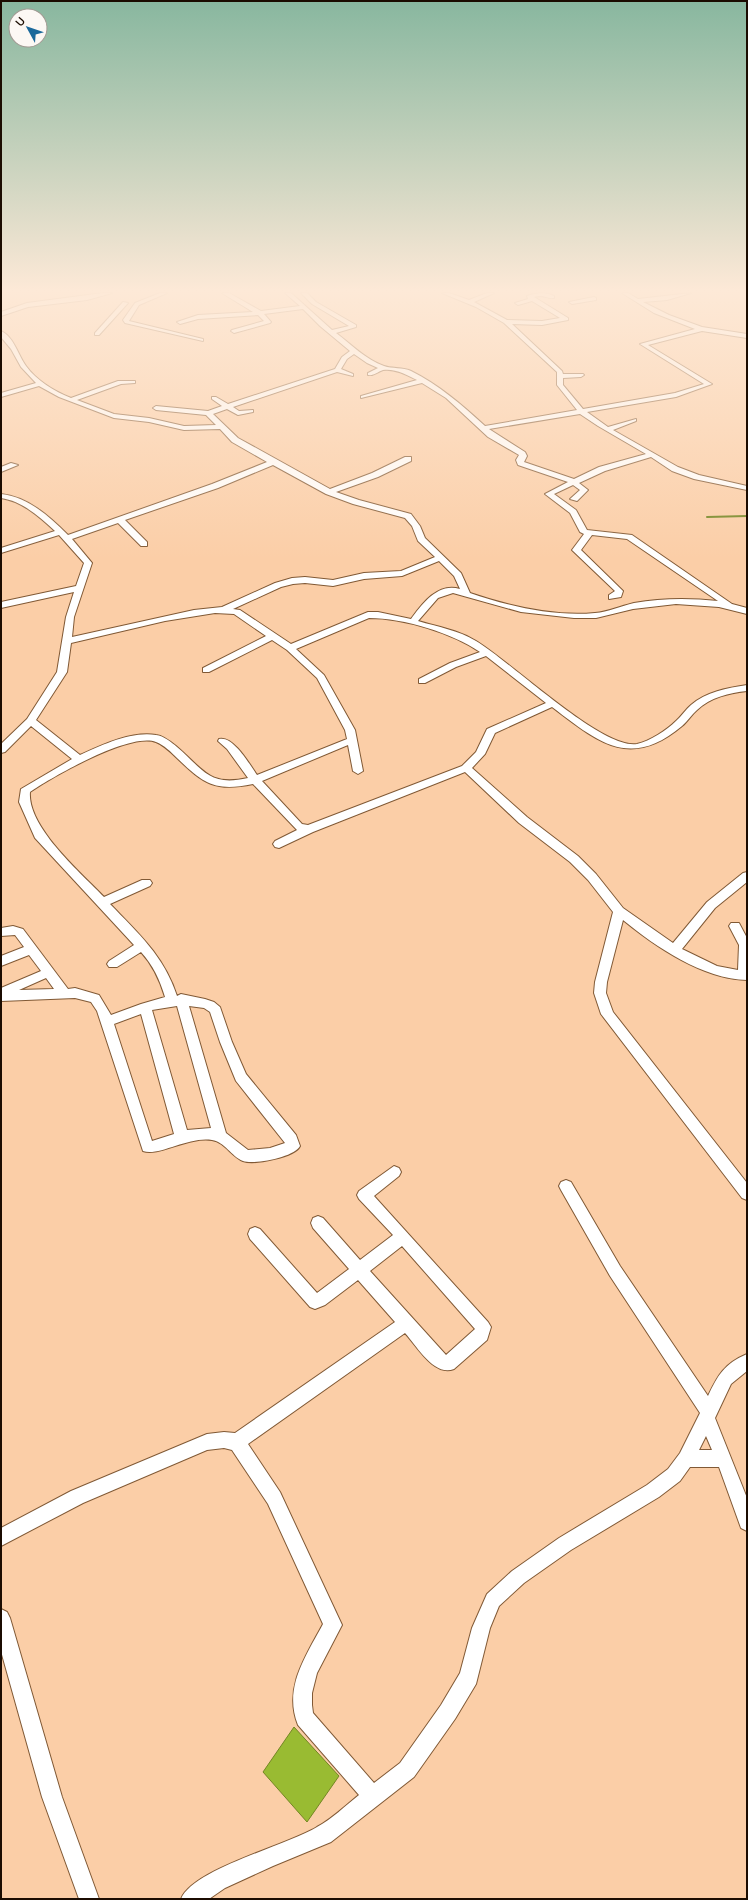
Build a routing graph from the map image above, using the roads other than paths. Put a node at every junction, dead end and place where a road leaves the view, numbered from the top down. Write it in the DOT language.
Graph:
graph roads {
  1 [pos="38,382"];
  2 [pos="133,382"];
  3 [pos="302,382"];
  4 [pos="420,382"];
  5 [pos="424,382"];
  6 [pos="560,382"];
  7 [pos="705,382"];
  8 [pos="40,384"];
  9 [pos="1,395"];
  10 [pos="363,397"];
  11 [pos="214,398"];
  12 [pos="70,400"];
  13 [pos="228,406"];
  14 [pos="156,408"];
  15 [pos="251,411"];
  16 [pos="581,411"];
  17 [pos="208,413"];
  18 [pos="634,420"];
  19 [pos="220,427"];
  20 [pos="485,428"];
  21 [pos="608,429"];
  22 [pos="652,454"];
  23 [pos="408,459"];
  24 [pos="273,462"];
  25 [pos="14,465"];
  26 [pos="1,470"];
  27 [pos="572,482"];
  28 [pos="747,488"];
  29 [pos="329,492"];
  30 [pos="1,496"];
  31 [pos="574,499"];
  32 [pos="119,519"];
  33 [pos="60,532"];
  34 [pos="638,532"];
  35 [pos="589,534"];
  36 [pos="624,535"];
  37 [pos="67,538"];
  38 [pos="144,544"];
  39 [pos="1,551"];
  40 [pos="440,558"];
  41 [pos="80,588"];
  42 [pos="466,594"];
  43 [pos="612,597"];
  44 [pos="2,604"];
  45 [pos="731,606"];
  46 [pos="224,609"];
  47 [pos="747,611"];
  48 [pos="413,622"];
  49 [pos="272,636"];
  50 [pos="68,641"];
  51 [pos="290,648"];
  52 [pos="487,654"];
  53 [pos="206,670"];
  54 [pos="422,680"];
  55 [pos="747,688"];
  56 [pos="553,703"];
  57 [pos="31,721"];
  58 [pos="352,740"];
  59 [pos="223,741"];
  60 [pos="1,750"];
  61 [pos="79,760"];
  62 [pos="466,768"];
  63 [pos="358,771"];
  64 [pos="255,780"];
  65 [pos="309,829"];
  66 [pos="279,844"];
  67 [pos="747,876"];
  68 [pos="146,883"];
  69 [pos="103,902"];
  70 [pos="619,911"];
  71 [pos="735,926"];
  72 [pos="1,932"];
  73 [pos="143,945"];
  74 [pos="31,949"];
  75 [pos="675,949"];
  76 [pos="1,961"];
  77 [pos="113,964"];
  78 [pos="48,973"];
  79 [pos="745,975"];
  80 [pos="64,993"];
  81 [pos="1,995"];
  82 [pos="176,1000"];
  83 [pos="145,1007"];
  84 [pos="107,1022"];
  85 [pos="220,1136"];
  86 [pos="182,1137"];
  87 [pos="394,1172"];
  88 [pos="566,1186"];
  89 [pos="747,1194"];
  90 [pos="318,1223"];
  91 [pos="255,1234"];
  92 [pos="403,1236"];
  93 [pos="359,1270"];
  94 [pos="406,1323"];
  95 [pos="747,1362"];
  96 [pos="708,1416"];
  97 [pos="237,1442"];
  98 [pos="724,1458"];
  99 [pos="686,1459"];
  100 [pos="747,1522"];
  101 [pos="1,1537"];
  102 [pos="1,1618"];
  103 [pos="373,1797"];
  104 [pos="89,1899"];
  105 [pos="191,1899"];
  1 -- 8 [label="street"];
  2 -- 12 [label="street"];
  3 -- 13 [label="street"];
  4 -- 10 [label="street"];
  5 -- 20 [label="street"];
  6 -- 16 [label="street"];
  7 -- 16 [label="street"];
  8 -- 9 [label="street"];
  8 -- 12 [label="street"];
  11 -- 13 [label="street"];
  12 -- 19 [label="street"];
  13 -- 15 [label="street"];
  13 -- 17 [label="street"];
  14 -- 17 [label="street"];
  16 -- 20 [label="street"];
  16 -- 21 [label="street"];
  17 -- 19 [label="street"];
  18 -- 21 [label="street"];
  19 -- 24 [label="street"];
  20 -- 27 [label="street"];
  21 -- 22 [label="street"];
  22 -- 27 [label="street"];
  22 -- 28 [label="street"];
  23 -- 29 [label="street"];
  24 -- 29 [label="street"];
  24 -- 32 [label="street"];
  25 -- 26 [label="street"];
  27 -- 31 [label="street"];
  27 -- 35 [label="street"];
  29 -- 40 [label="street"];
  30 -- 33 [label="street"];
  32 -- 37 [label="street"];
  32 -- 38 [label="street"];
  33 -- 37 [label="street"];
  33 -- 39 [label="street"];
  34 -- 36 [label="street"];
  35 -- 36 [label="street"];
  35 -- 43 [label="street"];
  36 -- 45 [label="street"];
  37 -- 41 [label="street"];
  40 -- 42 [label="street"];
  40 -- 46 [label="street"];
  41 -- 44 [label="street"];
  41 -- 50 [label="street"];
  42 -- 45 [label="street"];
  42 -- 48 [label="street"];
  45 -- 47 [label="street"];
  46 -- 49 [label="street"];
  46 -- 50 [label="street"];
  48 -- 51 [label="street"];
  48 -- 52 [label="street"];
  49 -- 51 [label="street"];
  49 -- 53 [label="street"];
  50 -- 57 [label="street"];
  51 -- 58 [label="street"];
  52 -- 54 [label="street"];
  52 -- 56 [label="street"];
  55 -- 56 [label="street"];
  56 -- 62 [label="street"];
  57 -- 60 [label="street"];
  57 -- 61 [label="street"];
  58 -- 63 [label="street"];
  58 -- 64 [label="street"];
  59 -- 64 [label="street"];
  61 -- 64 [label="street"];
  61 -- 69 [label="street"];
  62 -- 65 [label="street"];
  62 -- 70 [label="street"];
  64 -- 65 [label="street"];
  65 -- 66 [label="street"];
  67 -- 75 [label="street"];
  68 -- 69 [label="street"];
  69 -- 73 [label="street"];
  70 -- 75 [label="street"];
  70 -- 89 [label="street"];
  71 -- 79 [label="street"];
  72 -- 74 [label="street"];
  73 -- 77 [label="street"];
  73 -- 82 [label="street"];
  74 -- 76 [label="street"];
  74 -- 78 [label="street"];
  75 -- 79 [label="street"];
  78 -- 80 [label="street"];
  78 -- 81 [label="street"];
  80 -- 81 [label="street"];
  80 -- 84 [label="street"];
  82 -- 83 [label="street"];
  82 -- 85 [label="street"];
  82 -- 85 [label="street"];
  83 -- 84 [label="street"];
  83 -- 86 [label="street"];
  84 -- 86 [label="street"];
  85 -- 86 [label="street"];
  87 -- 92 [label="street"];
  88 -- 96 [label="street"];
  90 -- 93 [label="street"];
  91 -- 93 [label="street"];
  92 -- 93 [label="street"];
  92 -- 94 [label="street"];
  93 -- 94 [label="street"];
  94 -- 97 [label="street"];
  95 -- 96 [label="street"];
  96 -- 98 [label="street"];
  96 -- 99 [label="street"];
  97 -- 101 [label="street"];
  97 -- 103 [label="street"];
  98 -- 99 [label="street"];
  98 -- 100 [label="street"];
  99 -- 103 [label="street"];
  102 -- 104 [label="street"];
  103 -- 105 [label="street"];
}
